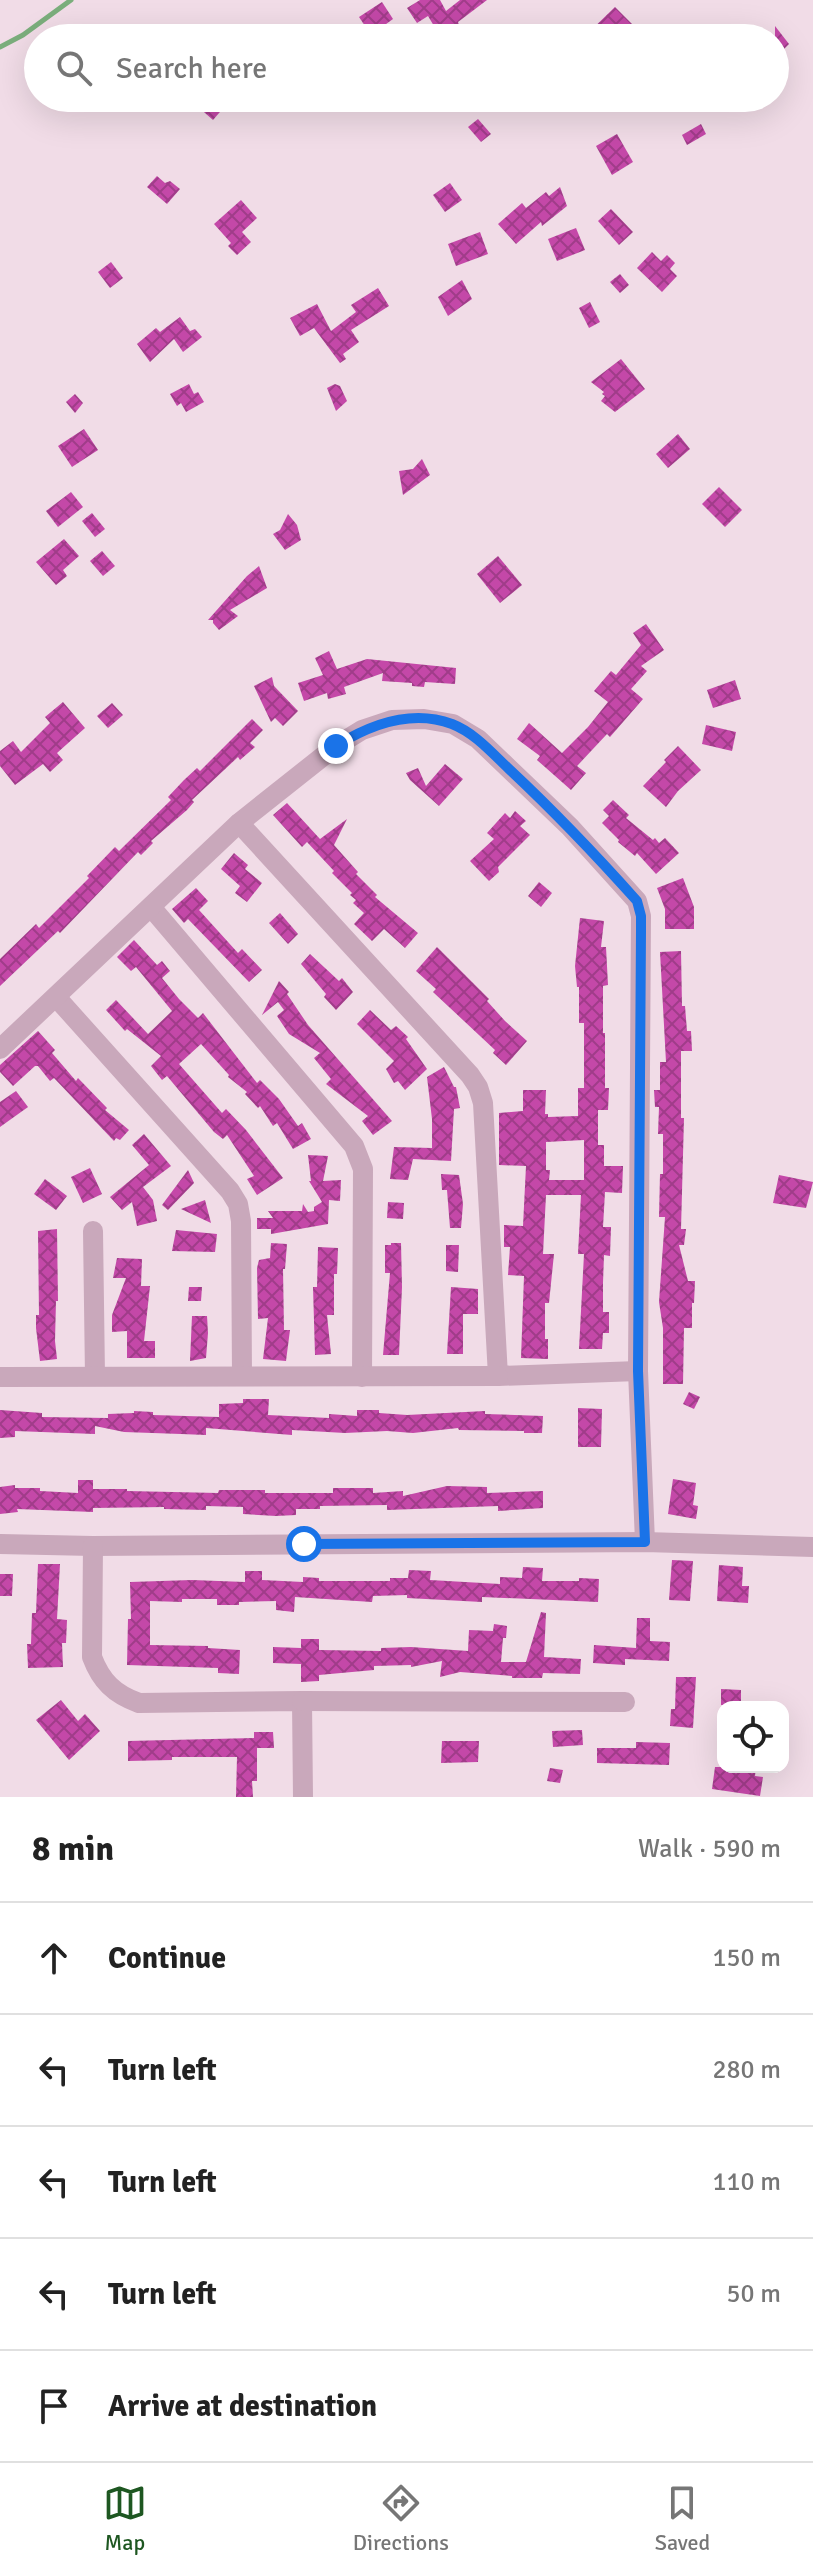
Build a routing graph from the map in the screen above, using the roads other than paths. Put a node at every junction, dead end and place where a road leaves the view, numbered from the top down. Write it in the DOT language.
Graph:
graph roads {
  1 [pos="239,823"];
  2 [pos="151,907"];
  3 [pos="56,997"];
  4 [pos="0,1049"];
  5 [pos="93,1231"];
  6 [pos="638,1371"];
  7 [pos="242,1375"];
  8 [pos="95,1376"];
  9 [pos="498,1376"];
  10 [pos="0,1377"];
  11 [pos="362,1377"];
  12 [pos="645,1542"];
  13 [pos="0,1544"];
  14 [pos="93,1546"];
  15 [pos="813,1547"];
  16 [pos="302,1701"];
  17 [pos="625,1702"];
  18 [pos="303,1797"];
  1 -- 2 [label="street"];
  1 -- 6 [label="street"];
  1 -- 9 [label="street"];
  2 -- 3 [label="street"];
  2 -- 11 [label="street"];
  3 -- 4 [label="street"];
  3 -- 7 [label="street"];
  5 -- 8 [label="street"];
  6 -- 9 [label="street"];
  6 -- 12 [label="street"];
  7 -- 8 [label="street"];
  7 -- 11 [label="street"];
  8 -- 10 [label="street"];
  9 -- 11 [label="street"];
  12 -- 14 [label="street"];
  12 -- 15 [label="street"];
  13 -- 14 [label="street"];
  14 -- 16 [label="street"];
  16 -- 17 [label="street"];
  16 -- 18 [label="street"];
}
